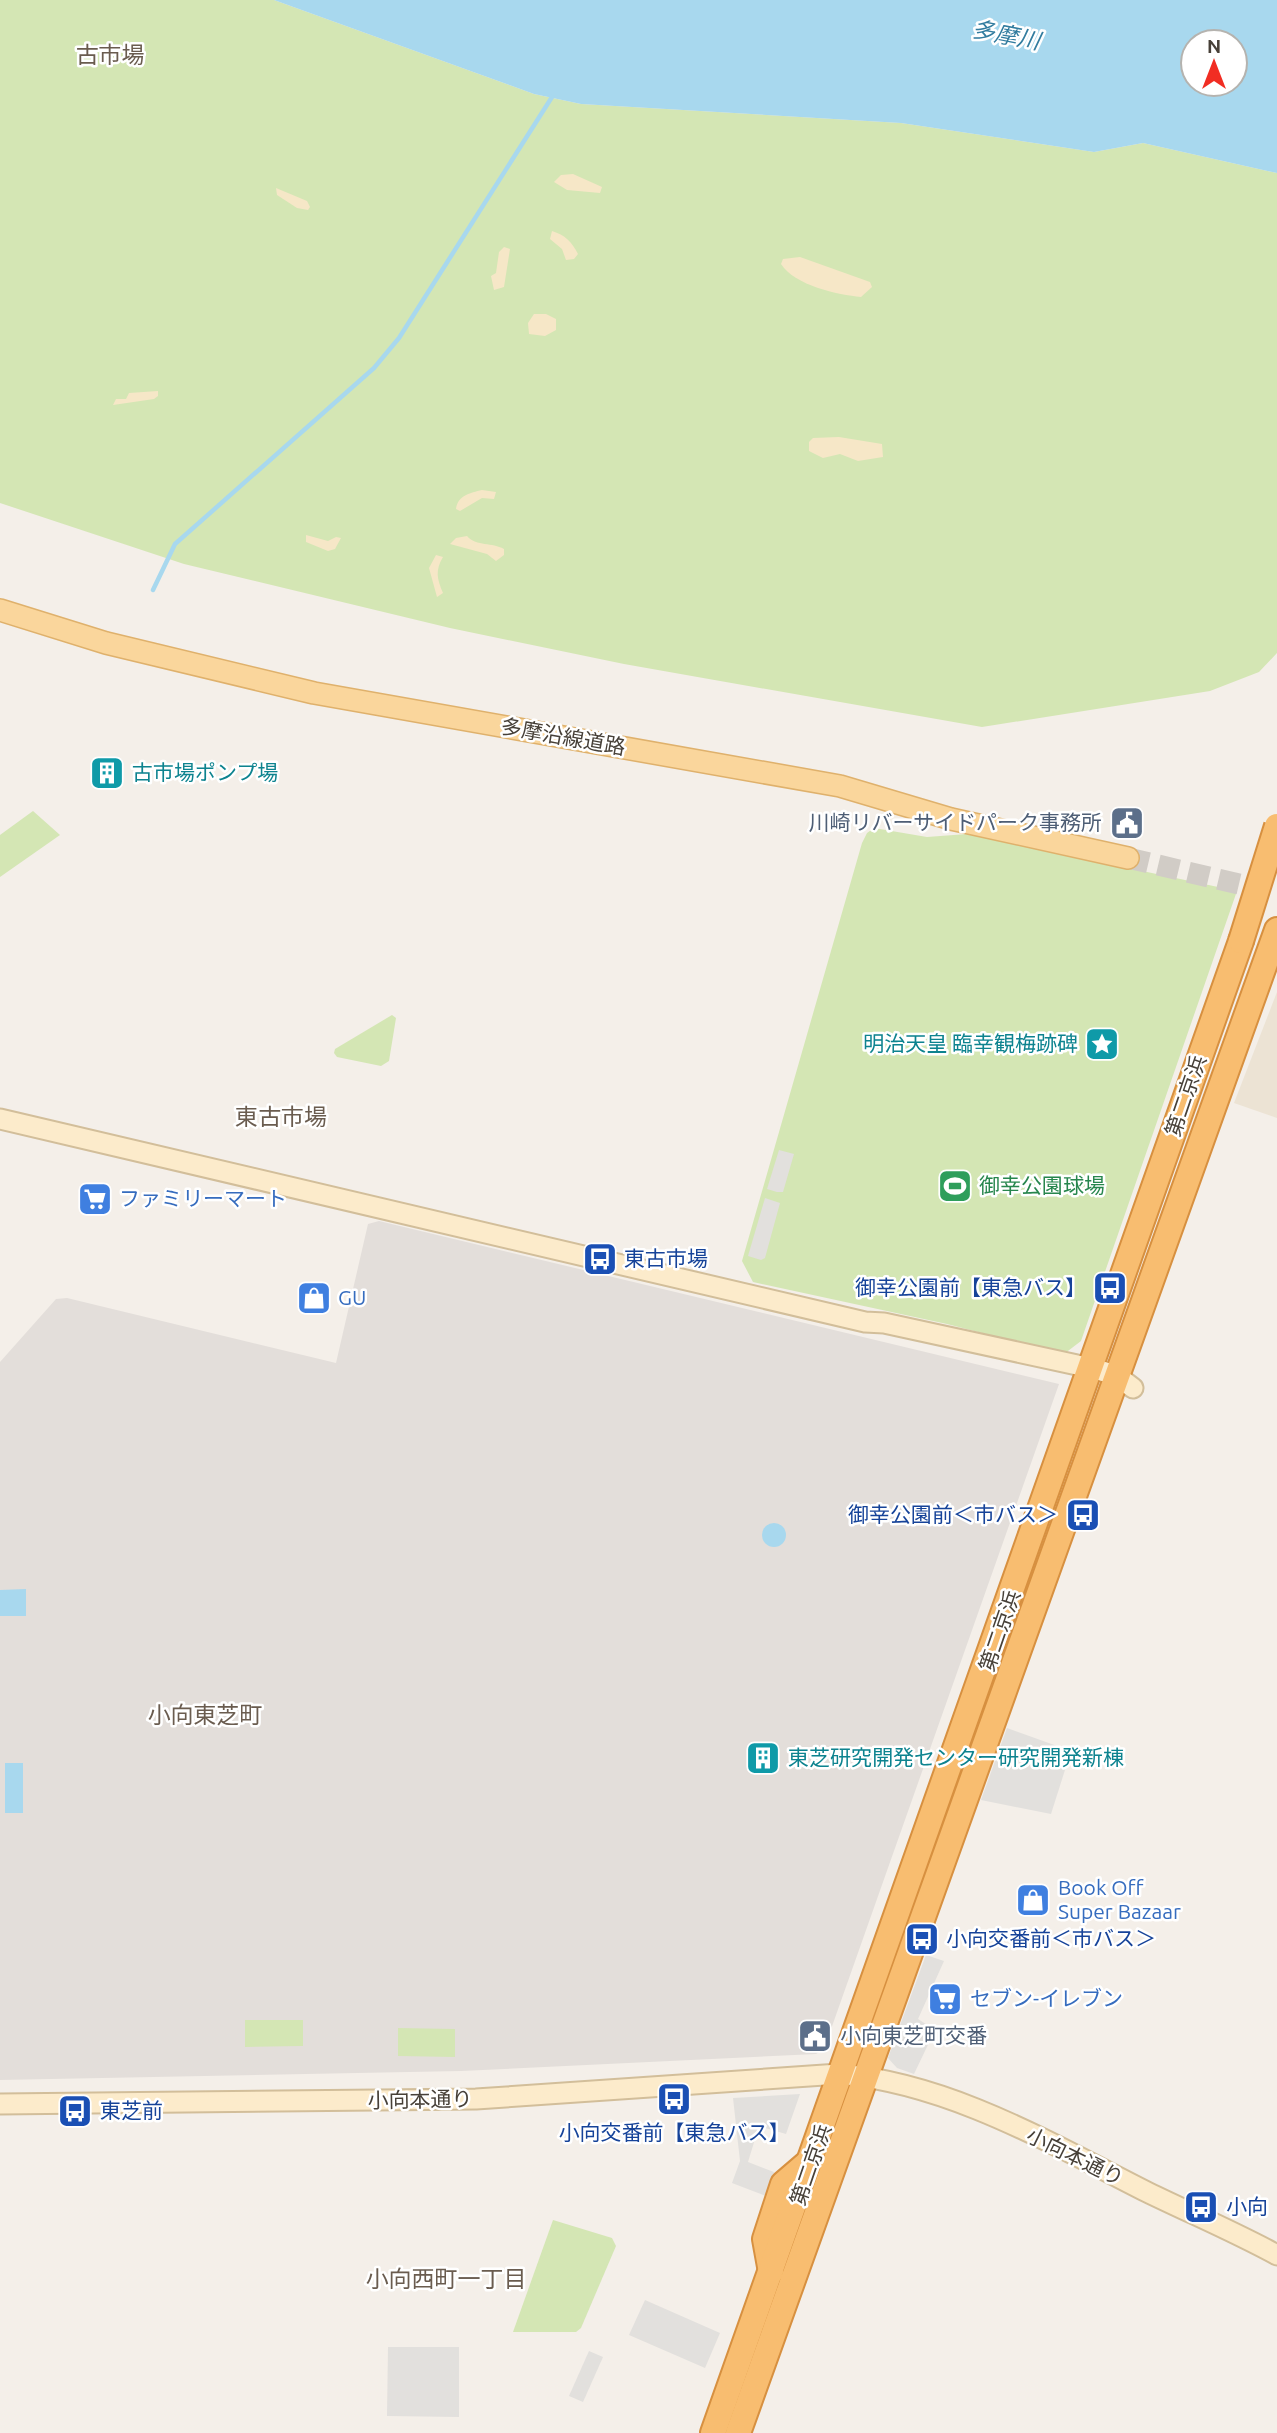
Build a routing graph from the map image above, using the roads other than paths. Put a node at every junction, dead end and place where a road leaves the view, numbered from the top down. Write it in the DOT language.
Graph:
graph roads {
  1 [pos="0,610"];
  2 [pos="1277,826"];
  3 [pos="1128,858"];
  4 [pos="1274,940"];
  5 [pos="0,1119"];
  6 [pos="1089,1374"];
  7 [pos="1113,1381"];
  8 [pos="839,2074"];
  9 [pos="866,2077"];
  10 [pos="0,2104"];
  11 [pos="1277,2255"];
  12 [pos="713,2433"];
  13 [pos="738,2433"];
  1 -- 3 [label="main road, 多摩沿線道路"];
  2 -- 6 [label="highway, 第二京浜, bridge"];
  4 -- 7 [label="highway, 第二京浜"];
  5 -- 6 [label="street"];
  6 -- 7 [label="street"];
  6 -- 8 [label="highway, 第二京浜"];
  7 -- 9 [label="highway, 第二京浜"];
  8 -- 9 [label="street, 小向本通り"];
  8 -- 10 [label="street, 小向本通り"];
  8 -- 12 [label="highway, 第二京浜"];
  9 -- 11 [label="street, 小向本通り"];
  9 -- 13 [label="highway, 第二京浜"];
}
